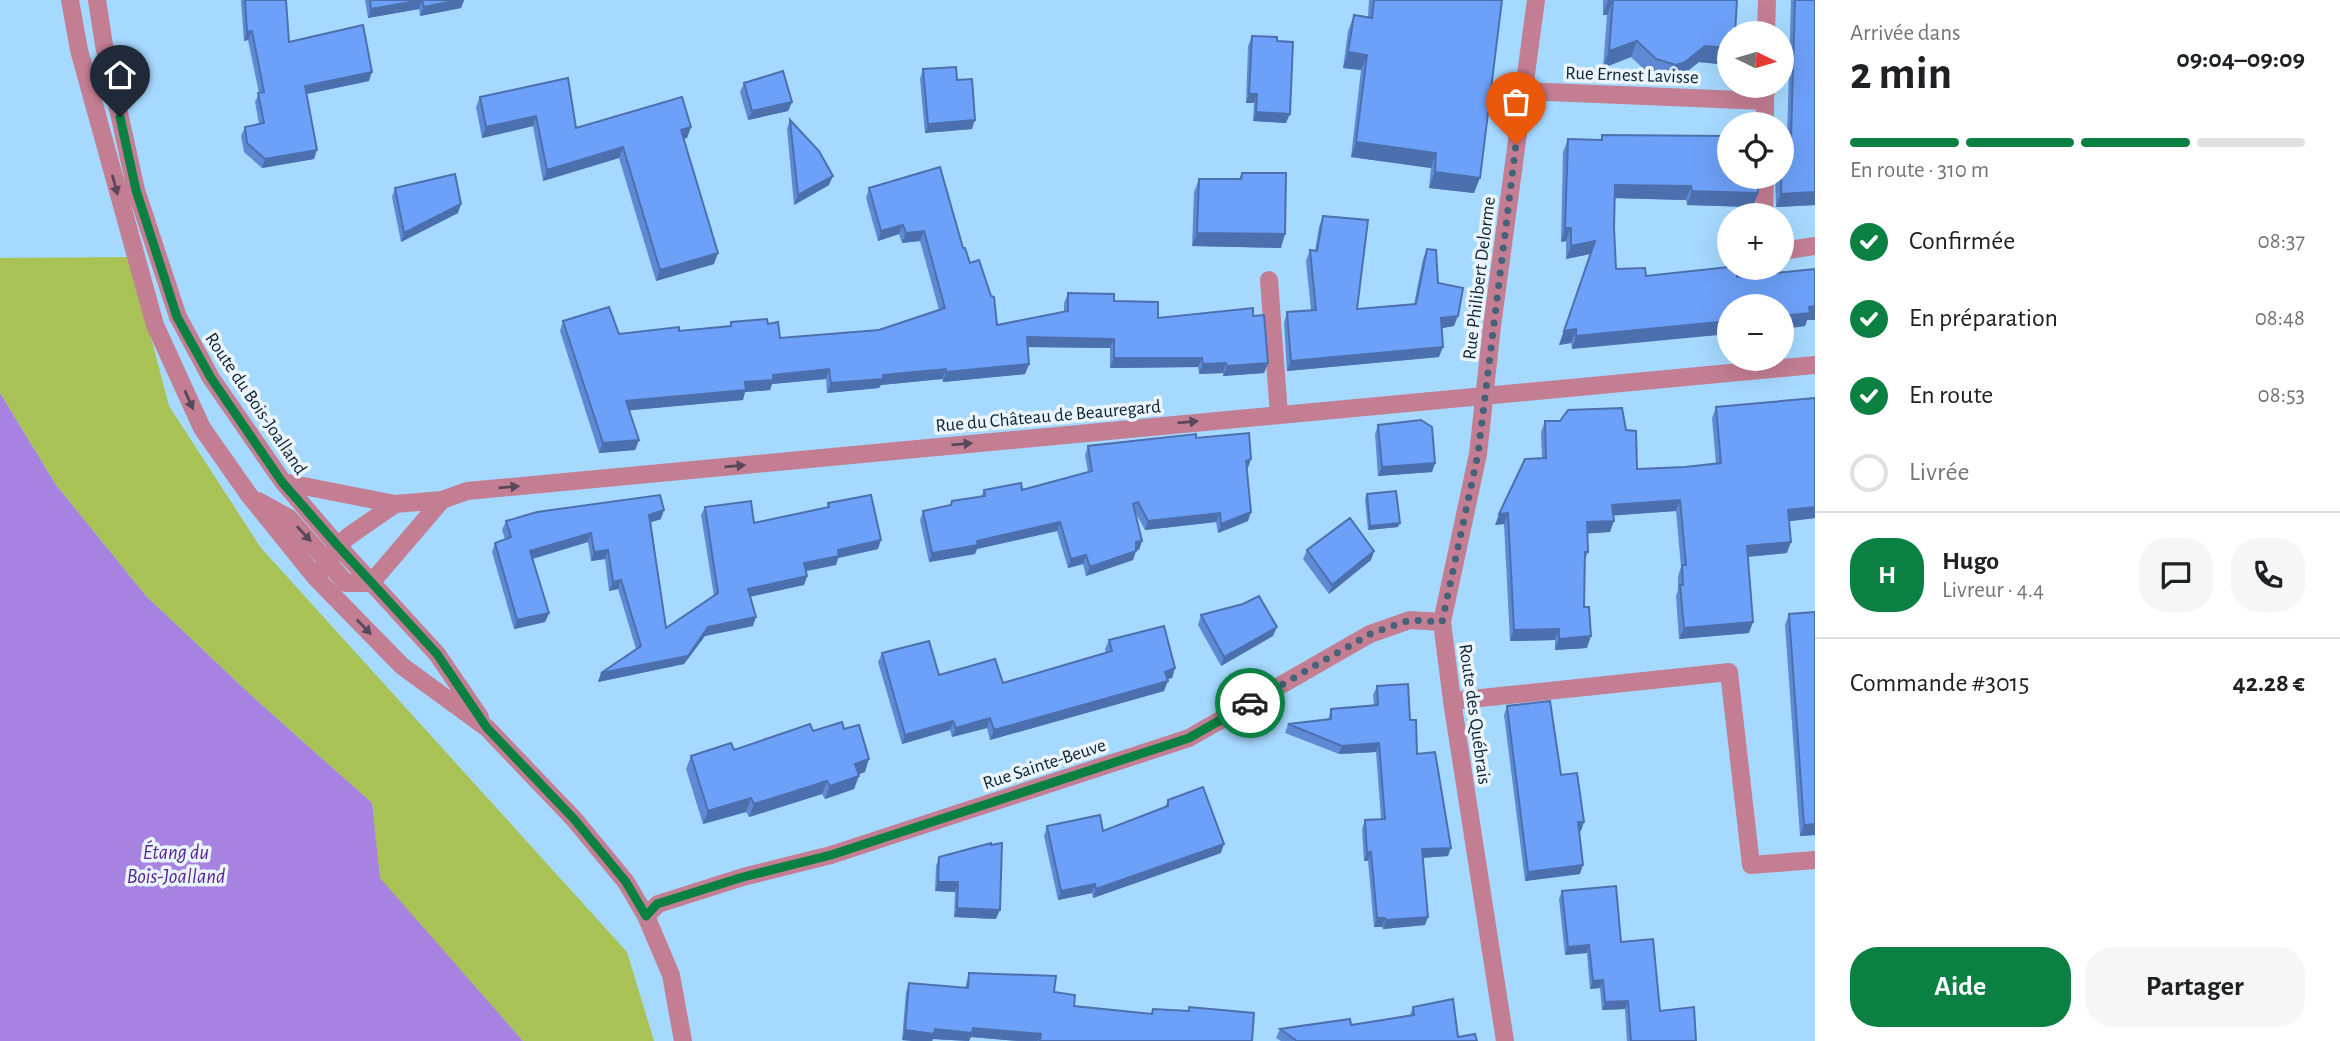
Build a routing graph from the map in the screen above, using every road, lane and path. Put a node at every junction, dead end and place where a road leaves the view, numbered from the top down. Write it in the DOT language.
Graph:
graph roads {
  1 [pos="70,0"];
  2 [pos="97,0"];
  3 [pos="1536,0"];
  4 [pos="1767,0"];
  5 [pos="1766,21"];
  6 [pos="1523,91"];
  7 [pos="1717,93"];
  8 [pos="1815,246"];
  9 [pos="1794,249"];
  10 [pos="1269,280"];
  11 [pos="1815,365"];
  12 [pos="1486,395"];
  13 [pos="1279,415"];
  14 [pos="282,482"];
  15 [pos="248,495"];
  16 [pos="442,500"];
  17 [pos="395,504"];
  18 [pos="333,554"];
  19 [pos="316,578"];
  20 [pos="371,583"];
  21 [pos="1442,622"];
  22 [pos="1452,701"];
  23 [pos="487,728"];
  24 [pos="1815,860"];
  25 [pos="646,916"];
  26 [pos="683,1041"];
  27 [pos="1505,1041"];
  1 -- 15 [label="street, one-way"];
  2 -- 14 [label="street, Route du Bois-Joalland"];
  3 -- 6 [label="street, Rue Philibert Delorme"];
  4 -- 5 [label="street"];
  6 -- 7 [label="street, Rue Ernest Lavisse"];
  6 -- 12 [label="street, Rue Philibert Delorme"];
  8 -- 9 [label="street"];
  10 -- 13 [label="street"];
  11 -- 12 [label="street, Rue du Château de Beauregard"];
  12 -- 13 [label="street, Rue du Château de Beauregard"];
  12 -- 21 [label="street, Route des Québrais"];
  16 -- 13 [label="street, Rue du Château de Beauregard, one-way"];
  14 -- 17 [label="street"];
  14 -- 18 [label="street, Route du Bois-Joalland"];
  15 -- 18 [label="street, one-way"];
  15 -- 19 [label="street"];
  16 -- 17 [label="street, Rue du Château de Beauregard"];
  16 -- 20 [label="street"];
  17 -- 18 [label="street, Rue du Château de Beauregard"];
  18 -- 19 [label="street, Rue du Château de Beauregard"];
  18 -- 20 [label="street"];
  19 -- 23 [label="street, one-way"];
  20 -- 23 [label="street"];
  21 -- 22 [label="street, Route des Québrais"];
  21 -- 25 [label="street, Rue Sainte-Beuve"];
  22 -- 24 [label="street"];
  22 -- 27 [label="street, Route des Québrais"];
  23 -- 25 [label="street"];
  25 -- 26 [label="street"];
}
